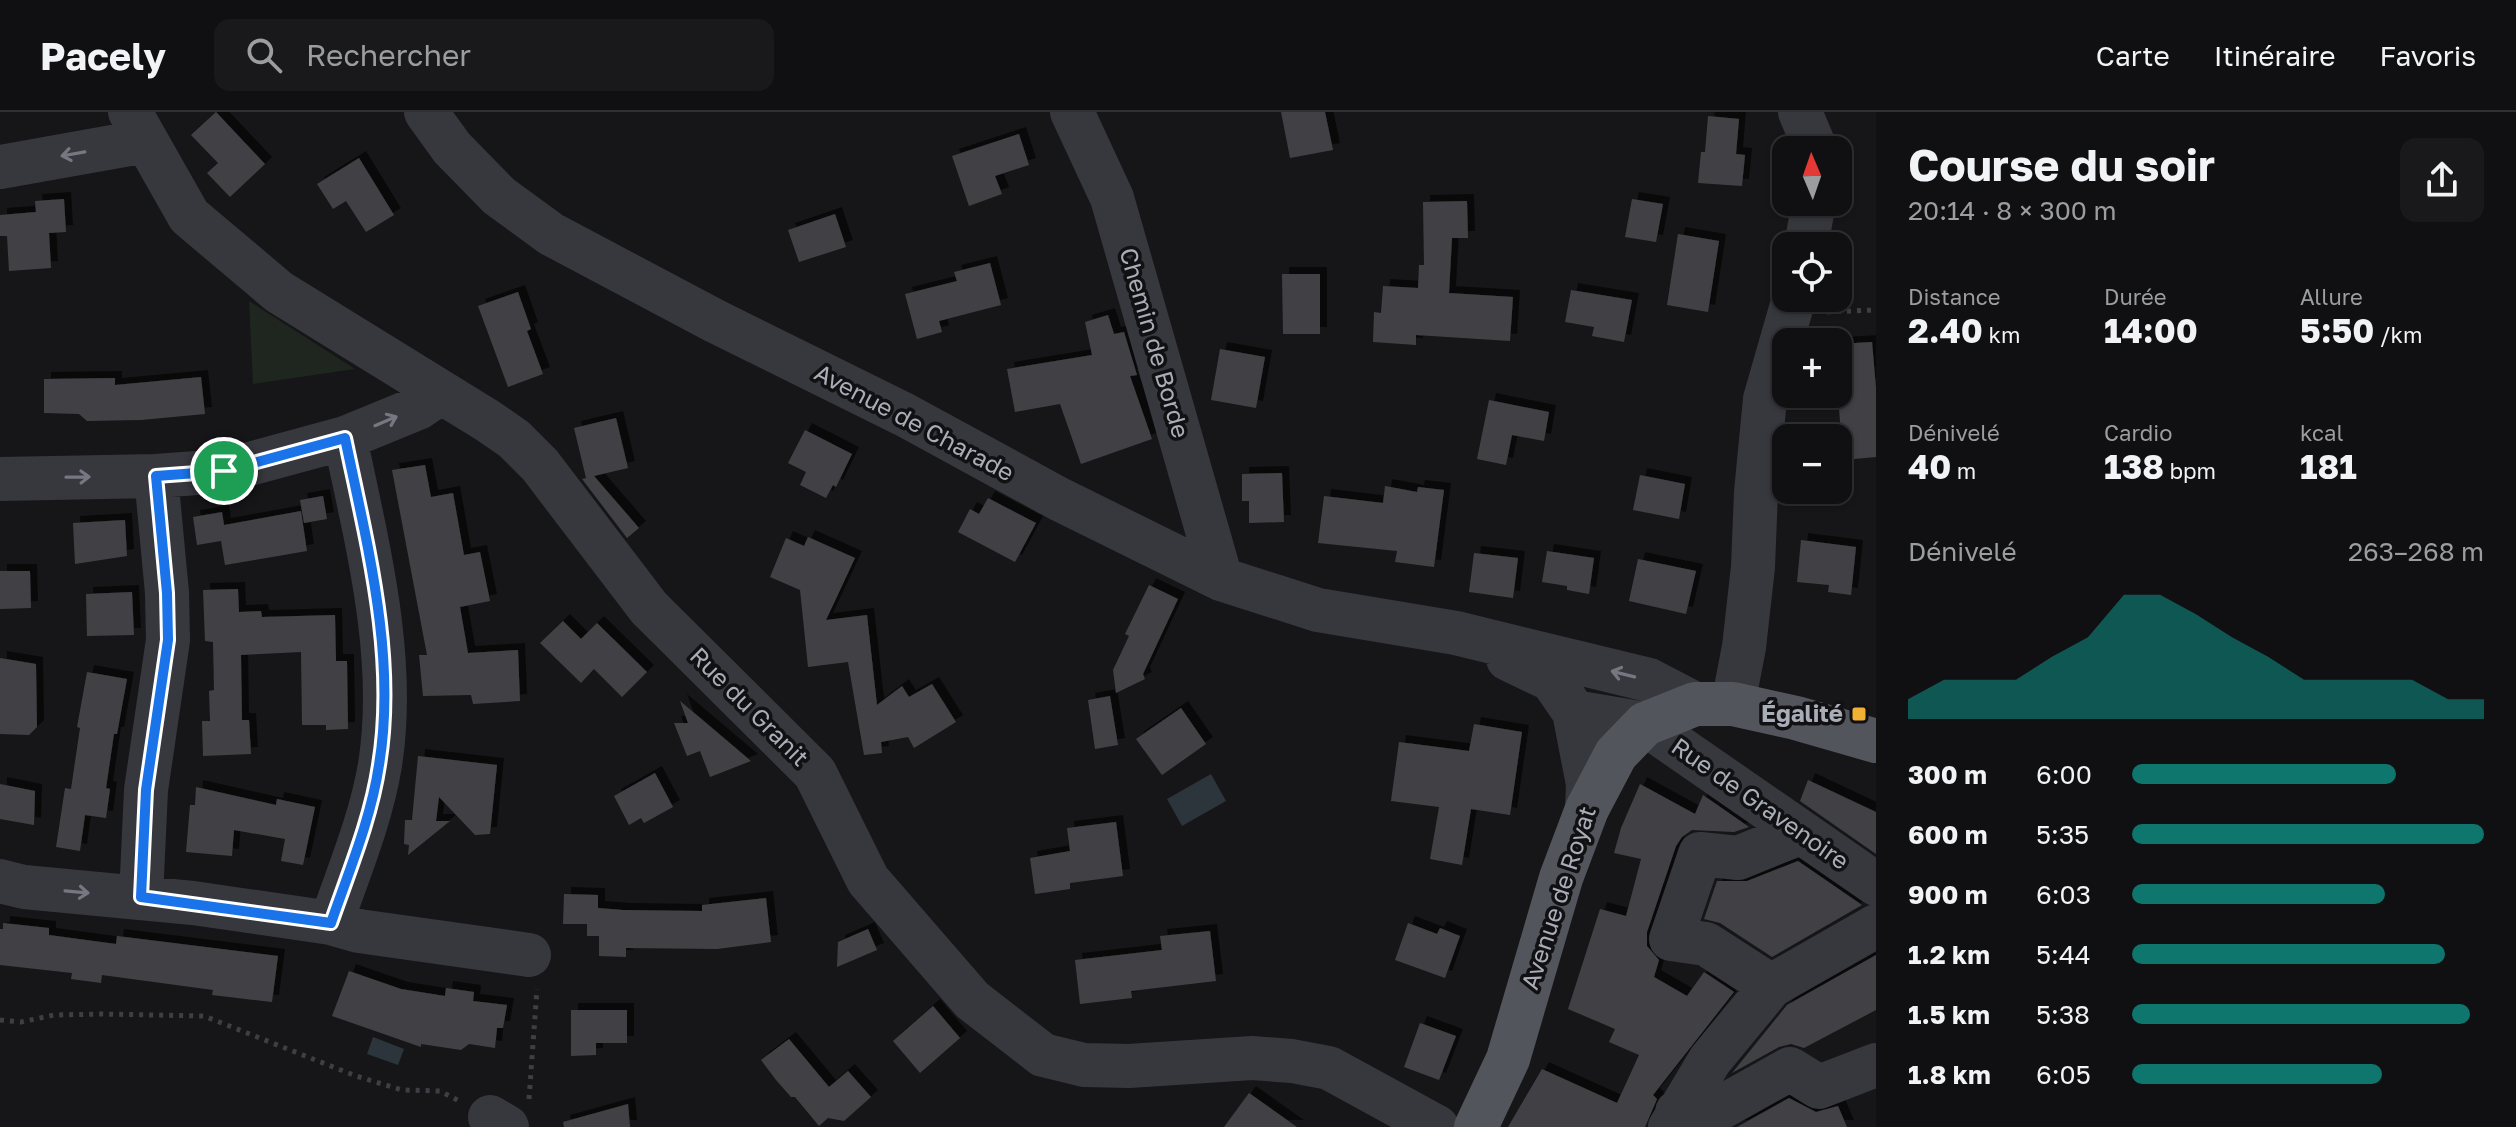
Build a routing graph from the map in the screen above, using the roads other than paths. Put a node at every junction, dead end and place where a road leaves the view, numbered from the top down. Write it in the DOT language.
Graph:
graph roads {
  1 [pos="426,112"];
  2 [pos="1072,112"];
  3 [pos="1800,112"];
  4 [pos="1837,112"];
  5 [pos="138,126"];
  6 [pos="1811,136"];
  7 [pos="1825,136"];
  8 [pos="0,167"];
  9 [pos="1790,312"];
  10 [pos="440,393"];
  11 [pos="345,438"];
  12 [pos="156,476"];
  13 [pos="0,479"];
  14 [pos="1221,579"];
  15 [pos="1456,633"];
  16 [pos="1714,704"];
  17 [pos="1574,712"];
  18 [pos="1645,724"];
  19 [pos="1876,741"];
  20 [pos="1587,809"];
  21 [pos="1800,833"];
  22 [pos="0,881"];
  23 [pos="1876,884"];
  24 [pos="141,897"];
  25 [pos="331,923"];
  26 [pos="1876,926"];
  27 [pos="529,955"];
  28 [pos="1771,986"];
  29 [pos="1876,1065"];
  30 [pos="1674,1120"];
  31 [pos="1437,1127"];
  32 [pos="1476,1127"];
  1 -- 14 [label="street, Avenue de Charade"];
  2 -- 14 [label="street, Chemin de Borde"];
  3 -- 6 [label="street"];
  4 -- 7 [label="street"];
  5 -- 8 [label="street, one-way"];
  5 -- 10 [label="street, Rue du Granit"];
  9 -- 16 [label="street"];
  11 -- 10 [label="street, one-way"];
  10 -- 31 [label="street, Rue du Granit"];
  11 -- 12 [label="street"];
  11 -- 25 [label="street"];
  13 -- 12 [label="street, one-way"];
  12 -- 24 [label="street"];
  14 -- 15 [label="street, Avenue de Charade"];
  16 -- 15 [label="street, Avenue de Charade, one-way"];
  15 -- 17 [label="street, Avenue de Charade"];
  16 -- 18 [label="main road, Avenue de Royat"];
  16 -- 19 [label="main road"];
  17 -- 18 [label="street"];
  17 -- 20 [label="street, Avenue de Charade"];
  18 -- 20 [label="main road, Avenue de Royat"];
  18 -- 21 [label="street, Rue de Gravenoire"];
  20 -- 32 [label="main road, Avenue de Royat"];
  21 -- 23 [label="street, Rue de Gravenoire"];
  21 -- 28 [label="street"];
  22 -- 24 [label="street, one-way"];
  24 -- 25 [label="street"];
  25 -- 27 [label="street"];
  26 -- 28 [label="street"];
  28 -- 30 [label="street"];
  29 -- 30 [label="street"];
}
